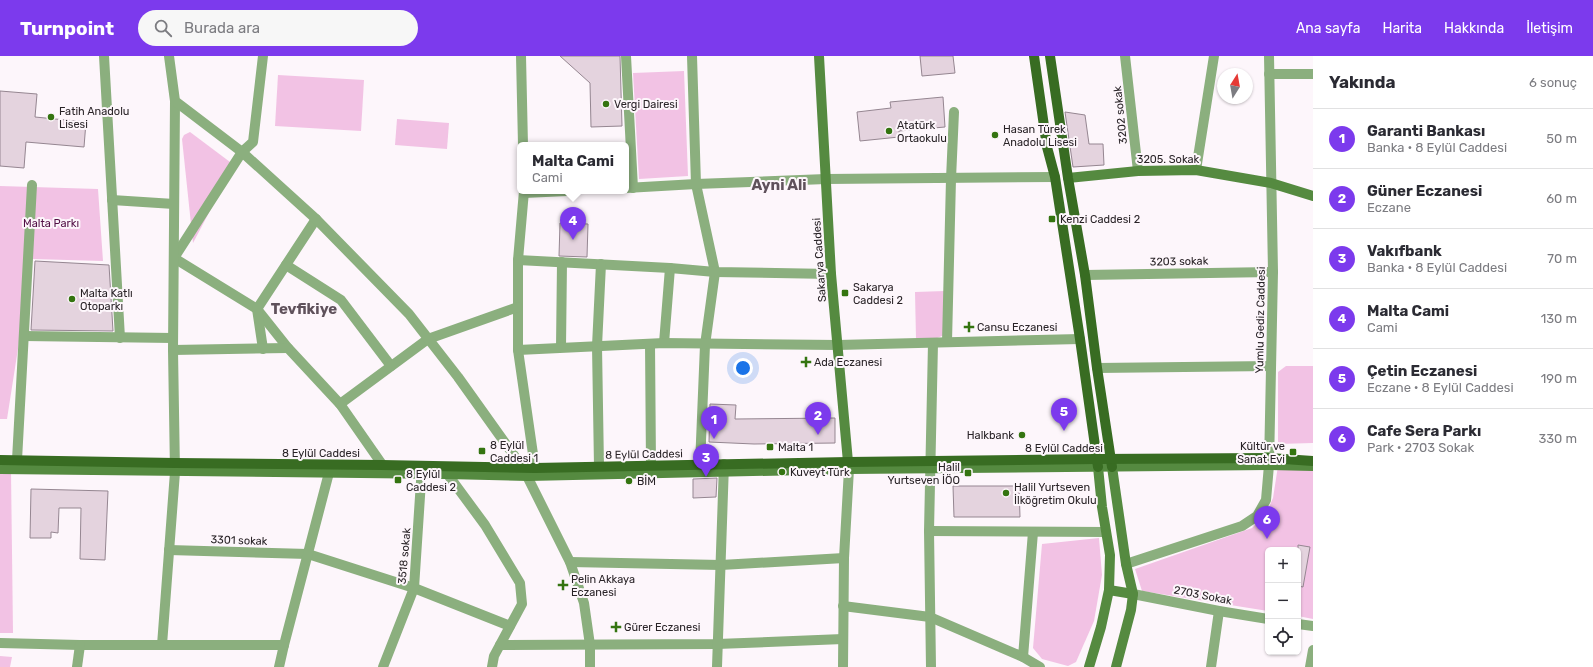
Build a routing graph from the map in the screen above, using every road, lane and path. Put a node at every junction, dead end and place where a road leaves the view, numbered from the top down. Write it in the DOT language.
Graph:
graph roads {
  1 [pos="104,56"];
  2 [pos="169,56"];
  3 [pos="262,56"];
  4 [pos="521,56"];
  5 [pos="626,56"];
  6 [pos="692,56"];
  7 [pos="819,56"];
  8 [pos="1034,56"];
  9 [pos="1050,56"];
  10 [pos="1125,56"];
  11 [pos="1214,56"];
  12 [pos="1269,56"];
  13 [pos="1269,74"];
  14 [pos="1313,74"];
  15 [pos="175,101"];
  16 [pos="954,112"];
  17 [pos="523,142"];
  18 [pos="629,142"];
  19 [pos="242,152"];
  20 [pos="629,155"];
  21 [pos="1196,170"];
  22 [pos="1138,171"];
  23 [pos="1055,177"];
  24 [pos="1068,178"];
  25 [pos="826,179"];
  26 [pos="950,179"];
  27 [pos="1271,183"];
  28 [pos="696,184"];
  29 [pos="32,185"];
  30 [pos="630,188"];
  31 [pos="524,194"];
  32 [pos="1313,196"];
  33 [pos="112,200"];
  34 [pos="174,204"];
  35 [pos="316,219"];
  36 [pos="174,258"];
  37 [pos="518,260"];
  38 [pos="562,262"];
  39 [pos="601,264"];
  40 [pos="286,265"];
  41 [pos="670,268"];
  42 [pos="715,272"];
  43 [pos="1273,272"];
  44 [pos="831,274"];
  45 [pos="1085,275"];
  46 [pos="518,307"];
  47 [pos="257,310"];
  48 [pos="24,336"];
  49 [pos="120,338"];
  50 [pos="173,338"];
  51 [pos="428,339"];
  52 [pos="1080,339"];
  53 [pos="947,342"];
  54 [pos="664,343"];
  55 [pos="933,343"];
  56 [pos="650,344"];
  57 [pos="705,345"];
  58 [pos="597,346"];
  59 [pos="838,346"];
  60 [pos="561,347"];
  61 [pos="288,348"];
  62 [pos="262,349"];
  63 [pos="173,350"];
  64 [pos="518,350"];
  65 [pos="392,366"];
  66 [pos="1271,366"];
  67 [pos="1097,368"];
  68 [pos="340,404"];
  69 [pos="0,460"];
  70 [pos="17,460"];
  71 [pos="1269,461"];
  72 [pos="1313,461"];
  73 [pos="1097,463"];
  74 [pos="1111,463"];
  75 [pos="382,465"];
  76 [pos="700,465"];
  77 [pos="930,465"];
  78 [pos="652,466"];
  79 [pos="848,466"];
  80 [pos="1313,466"];
  81 [pos="599,467"];
  82 [pos="175,468"];
  83 [pos="535,468"];
  84 [pos="724,468"];
  85 [pos="0,469"];
  86 [pos="330,469"];
  87 [pos="422,470"];
  88 [pos="443,470"];
  89 [pos="526,472"];
  90 [pos="389,474"];
  91 [pos="929,531"];
  92 [pos="1033,532"];
  93 [pos="1106,532"];
  94 [pos="169,550"];
  95 [pos="308,554"];
  96 [pos="844,558"];
  97 [pos="570,562"];
  98 [pos="1126,564"];
  99 [pos="721,565"];
  100 [pos="414,588"];
  101 [pos="1109,590"];
  102 [pos="1133,594"];
  103 [pos="843,606"];
  104 [pos="1219,611"];
  105 [pos="930,617"];
  106 [pos="1265,619"];
  107 [pos="1301,624"];
  108 [pos="510,626"];
  109 [pos="1313,626"];
  110 [pos="843,639"];
  111 [pos="0,643"];
  112 [pos="717,644"];
  113 [pos="80,645"];
  114 [pos="162,645"];
  115 [pos="284,645"];
  116 [pos="500,645"];
  117 [pos="590,645"];
  118 [pos="1313,650"];
  119 [pos="1023,657"];
  120 [pos="77,667"];
  121 [pos="279,667"];
  122 [pos="383,667"];
  123 [pos="492,667"];
  124 [pos="590,667"];
  125 [pos="717,667"];
  126 [pos="843,667"];
  127 [pos="931,667"];
  128 [pos="1040,667"];
  129 [pos="1089,667"];
  130 [pos="1116,667"];
  131 [pos="1211,667"];
  132 [pos="1310,667"];
  1 -- 33 [label="street"];
  2 -- 15 [label="street"];
  3 -- 19 [label="street"];
  4 -- 17 [label="street"];
  5 -- 18 [label="street"];
  6 -- 28 [label="street"];
  7 -- 25 [label="main road, Sakarya Caddesi"];
  8 -- 23 [label="main road"];
  9 -- 24 [label="main road"];
  10 -- 22 [label="street, 3202 sokak"];
  11 -- 21 [label="street"];
  12 -- 13 [label="street, Yumlu Gediz Caddesi"];
  13 -- 14 [label="street"];
  13 -- 27 [label="street, Yumlu Gediz Caddesi"];
  15 -- 19 [label="street"];
  15 -- 34 [label="street"];
  16 -- 26 [label="street"];
  19 -- 35 [label="street"];
  19 -- 36 [label="street"];
  20 -- 30 [label="street"];
  21 -- 22 [label="main road, 3205. Sokak"];
  21 -- 27 [label="main road, 3205. Sokak"];
  22 -- 24 [label="main road, 3205. Sokak"];
  23 -- 24 [label="main road"];
  23 -- 26 [label="street"];
  23 -- 52 [label="main road"];
  24 -- 45 [label="main road"];
  25 -- 26 [label="street"];
  25 -- 28 [label="street"];
  25 -- 44 [label="main road, Sakarya Caddesi"];
  26 -- 53 [label="street"];
  27 -- 32 [label="main road, 3205. Sokak"];
  27 -- 43 [label="street, Yumlu Gediz Caddesi"];
  28 -- 30 [label="street"];
  28 -- 42 [label="street"];
  29 -- 48 [label="street"];
  31 -- 37 [label="street"];
  33 -- 34 [label="street"];
  33 -- 49 [label="street"];
  34 -- 36 [label="street"];
  35 -- 40 [label="street"];
  35 -- 51 [label="street"];
  36 -- 47 [label="street"];
  36 -- 50 [label="street"];
  37 -- 38 [label="street"];
  37 -- 46 [label="street"];
  38 -- 39 [label="street"];
  38 -- 60 [label="street"];
  39 -- 41 [label="street"];
  39 -- 58 [label="street"];
  40 -- 47 [label="street"];
  40 -- 65 [label="street"];
  41 -- 42 [label="street"];
  41 -- 54 [label="street"];
  42 -- 44 [label="street"];
  42 -- 57 [label="street"];
  43 -- 45 [label="street, 3203 sokak"];
  43 -- 66 [label="street, Yumlu Gediz Caddesi"];
  44 -- 59 [label="main road, Sakarya Caddesi"];
  45 -- 67 [label="main road"];
  46 -- 51 [label="street"];
  46 -- 64 [label="street"];
  47 -- 61 [label="street"];
  47 -- 62 [label="street"];
  48 -- 49 [label="street"];
  48 -- 70 [label="street"];
  49 -- 50 [label="street"];
  50 -- 63 [label="street"];
  51 -- 65 [label="street"];
  51 -- 89 [label="street"];
  52 -- 53 [label="street"];
  52 -- 73 [label="main road"];
  53 -- 55 [label="street"];
  54 -- 56 [label="street"];
  54 -- 57 [label="street"];
  55 -- 59 [label="street"];
  55 -- 77 [label="street"];
  56 -- 58 [label="street"];
  56 -- 78 [label="street"];
  57 -- 59 [label="street"];
  57 -- 76 [label="street"];
  58 -- 60 [label="street"];
  58 -- 81 [label="street"];
  59 -- 79 [label="main road, Sakarya Caddesi"];
  60 -- 64 [label="street"];
  61 -- 62 [label="street"];
  61 -- 68 [label="street"];
  62 -- 63 [label="street"];
  63 -- 82 [label="street"];
  64 -- 83 [label="street"];
  65 -- 68 [label="street"];
  66 -- 67 [label="street"];
  66 -- 71 [label="street, Yumlu Gediz Caddesi"];
  67 -- 74 [label="main road"];
  68 -- 75 [label="street"];
  69 -- 70 [label="main road, 8 Eylül Caddesi"];
  70 -- 82 [label="main road, 8 Eylül Caddesi"];
  71 -- 72 [label="main road, 8 Eylül Caddesi"];
  71 -- 74 [label="main road, 8 Eylül Caddesi"];
  71 -- 80 [label="main road"];
  71 -- 98 [label="street, Yumlu Gediz Caddesi"];
  73 -- 74 [label="main road, 8 Eylül Caddesi"];
  73 -- 77 [label="main road, 8 Eylül Caddesi"];
  73 -- 93 [label="main road"];
  74 -- 98 [label="main road"];
  75 -- 86 [label="main road, 8 Eylül Caddesi"];
  75 -- 87 [label="main road, 8 Eylül Caddesi"];
  75 -- 90 [label="street"];
  76 -- 78 [label="main road, 8 Eylül Caddesi"];
  76 -- 84 [label="main road, 8 Eylül Caddesi"];
  77 -- 79 [label="main road, 8 Eylül Caddesi"];
  77 -- 91 [label="street"];
  78 -- 81 [label="main road, 8 Eylül Caddesi"];
  79 -- 84 [label="main road, 8 Eylül Caddesi"];
  79 -- 96 [label="street"];
  81 -- 83 [label="main road, 8 Eylül Caddesi"];
  82 -- 85 [label="main road"];
  82 -- 86 [label="main road, 8 Eylül Caddesi"];
  82 -- 94 [label="street"];
  83 -- 89 [label="main road, 8 Eylül Caddesi"];
  84 -- 89 [label="main road"];
  84 -- 99 [label="street"];
  86 -- 90 [label="main road"];
  86 -- 95 [label="street"];
  87 -- 88 [label="main road, 8 Eylül Caddesi"];
  87 -- 90 [label="main road"];
  87 -- 100 [label="street, 3518 sokak"];
  88 -- 89 [label="main road, 8 Eylül Caddesi"];
  88 -- 108 [label="street"];
  89 -- 97 [label="street"];
  91 -- 92 [label="street"];
  91 -- 105 [label="street"];
  92 -- 93 [label="street"];
  92 -- 119 [label="street"];
  93 -- 101 [label="main road"];
  94 -- 95 [label="street, 3301 sokak"];
  94 -- 114 [label="street"];
  95 -- 100 [label="street, 3301 sokak"];
  95 -- 115 [label="street"];
  96 -- 99 [label="street"];
  96 -- 103 [label="street"];
  97 -- 99 [label="street"];
  97 -- 117 [label="street"];
  98 -- 102 [label="main road"];
  99 -- 112 [label="street"];
  100 -- 108 [label="street, 3301 sokak"];
  100 -- 122 [label="street, 3518 sokak"];
  101 -- 102 [label="main road"];
  101 -- 129 [label="main road"];
  102 -- 104 [label="street, 2703 Sokak"];
  102 -- 130 [label="main road"];
  103 -- 105 [label="street"];
  103 -- 110 [label="street"];
  104 -- 106 [label="street, 2703 Sokak"];
  104 -- 131 [label="street"];
  105 -- 119 [label="street"];
  105 -- 127 [label="street"];
  107 -- 109 [label="street"];
  108 -- 116 [label="street"];
  110 -- 112 [label="street"];
  110 -- 126 [label="street"];
  111 -- 113 [label="street"];
  112 -- 117 [label="street"];
  112 -- 125 [label="street"];
  113 -- 114 [label="street"];
  113 -- 120 [label="street"];
  114 -- 115 [label="street"];
  115 -- 121 [label="street"];
  116 -- 117 [label="street"];
  116 -- 123 [label="street"];
  117 -- 124 [label="street"];
  118 -- 132 [label="street"];
  119 -- 128 [label="street"];
}
